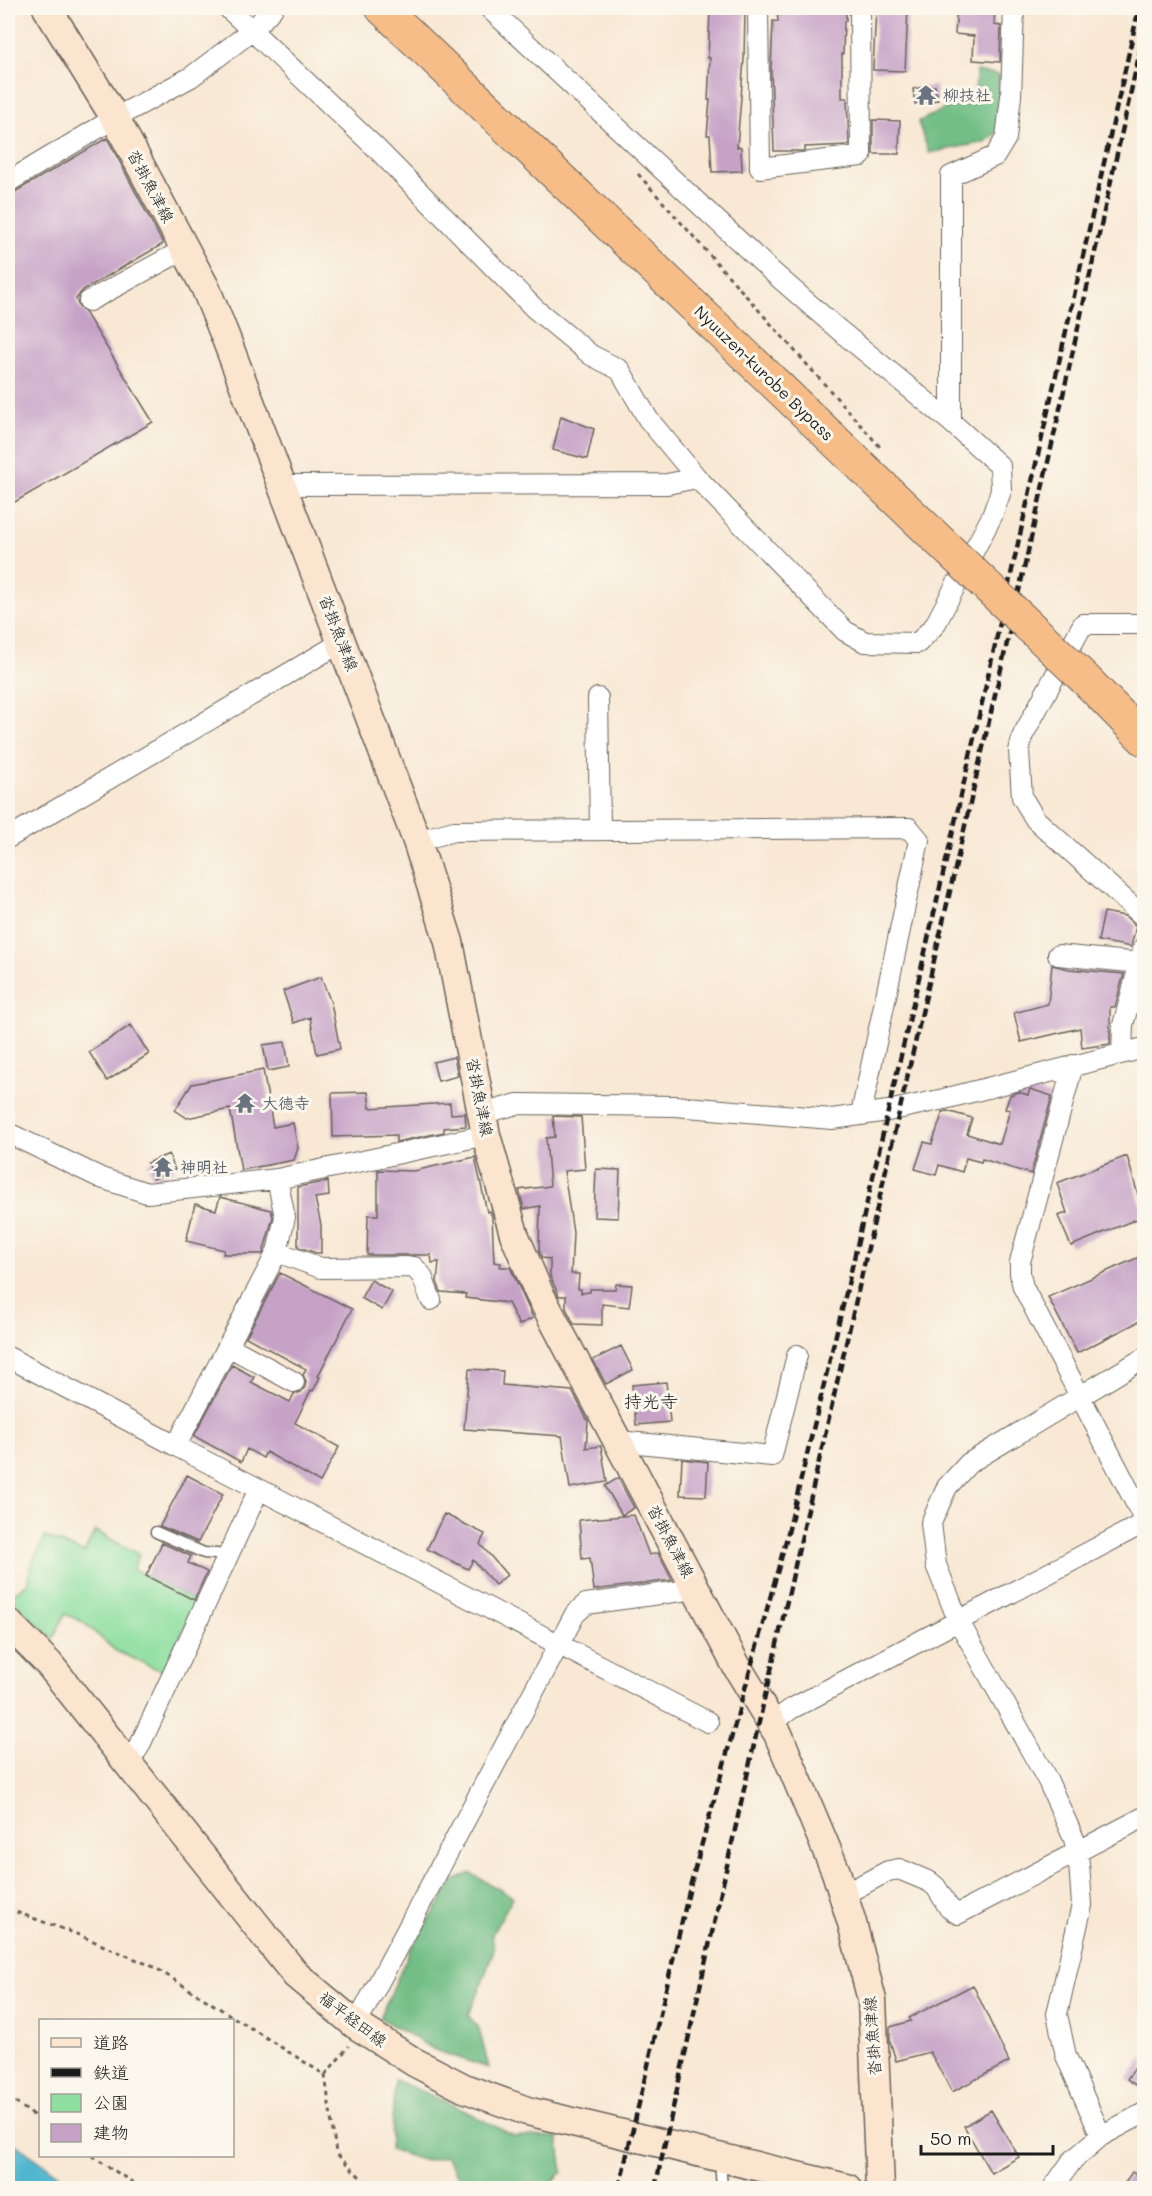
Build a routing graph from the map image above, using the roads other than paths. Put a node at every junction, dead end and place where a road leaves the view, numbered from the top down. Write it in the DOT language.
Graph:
graph roads {
  1 [pos="47,8"];
  2 [pos="228,8"];
  3 [pos="273,8"];
  4 [pos="382,8"];
  5 [pos="489,8"];
  6 [pos="758,8"];
  7 [pos="860,8"];
  8 [pos="1014,8"];
  9 [pos="253,30"];
  10 [pos="115,118"];
  11 [pos="8,182"];
  12 [pos="185,249"];
  13 [pos="89,301"];
  14 [pos="951,422"];
  15 [pos="697,478"];
  16 [pos="282,485"];
  17 [pos="1144,624"];
  18 [pos="342,642"];
  19 [pos="598,698"];
  20 [pos="1144,739"];
  21 [pos="600,830"];
  22 [pos="8,838"];
  23 [pos="417,841"];
  24 [pos="1144,917"];
  25 [pos="1058,955"];
  26 [pos="1142,955"];
  27 [pos="1144,1047"];
  28 [pos="1122,1052"];
  29 [pos="1073,1065"];
  30 [pos="861,1113"];
  31 [pos="484,1124"];
  32 [pos="8,1133"];
  33 [pos="276,1179"];
  34 [pos="277,1252"];
  35 [pos="431,1300"];
  36 [pos="228,1346"];
  37 [pos="796,1355"];
  38 [pos="8,1357"];
  39 [pos="1144,1358"];
  40 [pos="294,1382"];
  41 [pos="1082,1396"];
  42 [pos="618,1441"];
  43 [pos="176,1446"];
  44 [pos="259,1489"];
  45 [pos="1144,1521"];
  46 [pos="156,1532"];
  47 [pos="228,1555"];
  48 [pos="696,1589"];
  49 [pos="958,1620"];
  50 [pos="8,1623"];
  51 [pos="558,1645"];
  52 [pos="708,1722"];
  53 [pos="772,1723"];
  54 [pos="128,1764"];
  55 [pos="1144,1817"];
  56 [pos="1077,1854"];
  57 [pos="843,1895"];
  58 [pos="356,2025"];
  59 [pos="1144,2113"];
  60 [pos="1101,2136"];
  61 [pos="720,2156"];
  62 [pos="722,2188"];
  63 [pos="847,2188"];
  64 [pos="880,2188"];
  65 [pos="1053,2188"];
  1 -- 10 [label="main road, 沓掛魚津線"];
  2 -- 9 [label="street"];
  3 -- 9 [label="street"];
  4 -- 20 [label="highway, Nyuuzen-kurobe Bypass, bridge"];
  5 -- 14 [label="street"];
  6 -- 7 [label="street"];
  8 -- 14 [label="street"];
  9 -- 10 [label="street"];
  9 -- 15 [label="street"];
  10 -- 11 [label="street"];
  10 -- 12 [label="main road, 沓掛魚津線"];
  12 -- 13 [label="street"];
  12 -- 16 [label="main road, 沓掛魚津線"];
  14 -- 15 [label="street"];
  15 -- 16 [label="street"];
  16 -- 18 [label="main road, 沓掛魚津線"];
  17 -- 24 [label="street"];
  18 -- 22 [label="street"];
  18 -- 23 [label="main road, 沓掛魚津線"];
  19 -- 21 [label="street"];
  21 -- 23 [label="street"];
  21 -- 30 [label="street"];
  23 -- 31 [label="main road, 沓掛魚津線"];
  25 -- 26 [label="street"];
  26 -- 28 [label="street"];
  27 -- 28 [label="street"];
  28 -- 29 [label="street"];
  29 -- 30 [label="street"];
  29 -- 41 [label="street"];
  30 -- 31 [label="street"];
  31 -- 33 [label="street"];
  31 -- 42 [label="main road, 沓掛魚津線"];
  32 -- 33 [label="street"];
  33 -- 34 [label="street"];
  34 -- 35 [label="street"];
  34 -- 36 [label="street"];
  36 -- 40 [label="street"];
  36 -- 43 [label="street"];
  37 -- 42 [label="street"];
  38 -- 43 [label="street"];
  39 -- 41 [label="street"];
  41 -- 45 [label="street"];
  41 -- 49 [label="street"];
  42 -- 48 [label="main road, 沓掛魚津線"];
  43 -- 44 [label="street"];
  44 -- 47 [label="street"];
  44 -- 51 [label="street"];
  45 -- 49 [label="street"];
  46 -- 47 [label="lane"];
  47 -- 54 [label="street"];
  48 -- 51 [label="street"];
  48 -- 53 [label="main road, 沓掛魚津線"];
  49 -- 53 [label="street"];
  49 -- 56 [label="street"];
  50 -- 54 [label="main road, 福平経田線"];
  51 -- 52 [label="street"];
  51 -- 58 [label="street"];
  53 -- 57 [label="main road, 沓掛魚津線"];
  54 -- 58 [label="main road, 福平経田線"];
  55 -- 56 [label="street"];
  56 -- 57 [label="street"];
  56 -- 60 [label="street"];
  57 -- 64 [label="main road, 沓掛魚津線"];
  58 -- 61 [label="main road, 福平経田線"];
  59 -- 60 [label="street"];
  60 -- 65 [label="street"];
  61 -- 62 [label="lane"];
  61 -- 63 [label="main road, 福平経田線"];
}
